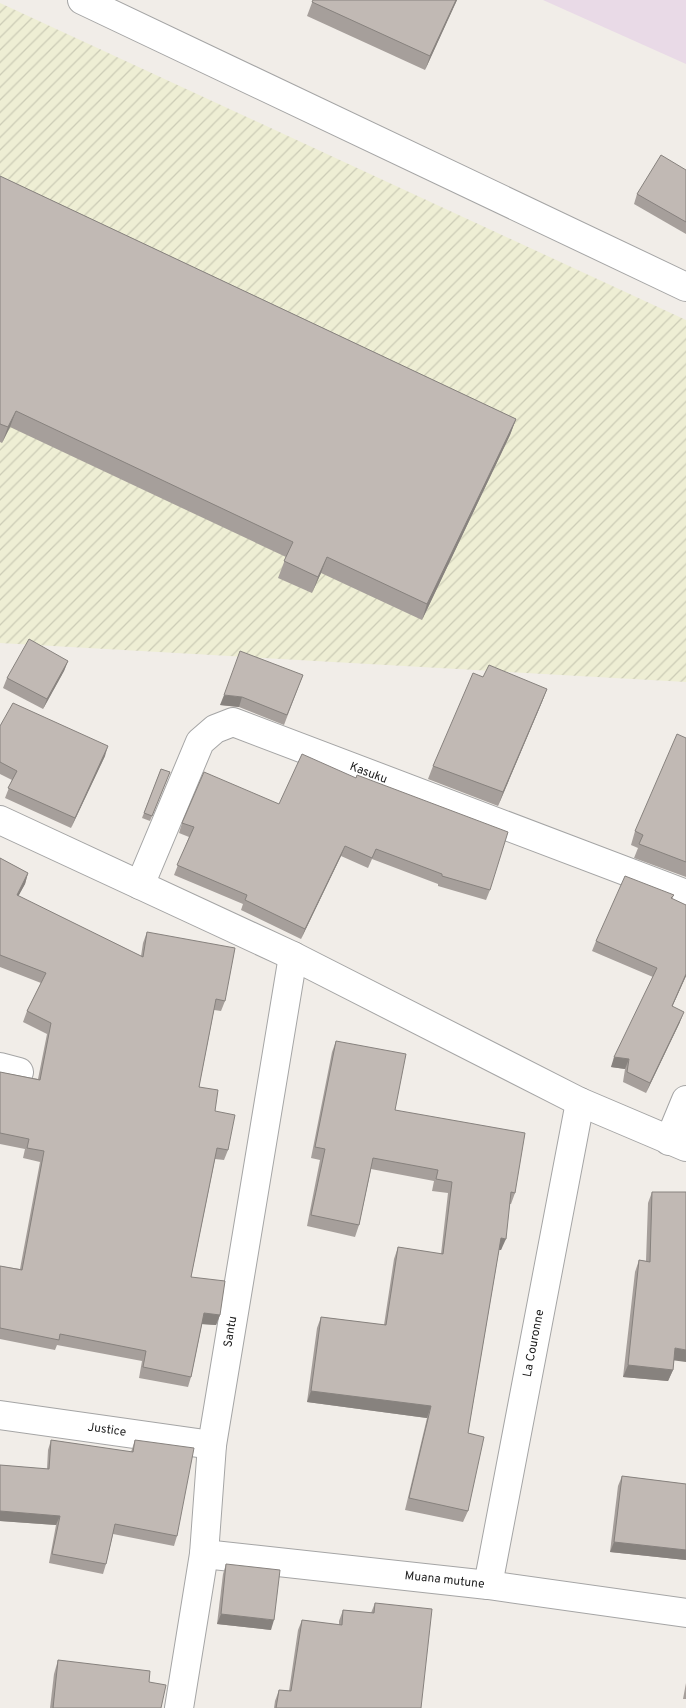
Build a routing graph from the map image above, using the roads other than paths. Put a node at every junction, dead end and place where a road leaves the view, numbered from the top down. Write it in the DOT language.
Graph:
graph roads {
  1 [pos="82,0"];
  2 [pos="686,287"];
  3 [pos="0,820"];
  4 [pos="140,885"];
  5 [pos="686,894"];
  6 [pos="293,956"];
  7 [pos="686,1100"];
  8 [pos="580,1102"];
  9 [pos="678,1144"];
  10 [pos="0,1415"];
  11 [pos="212,1444"];
  12 [pos="204,1554"];
  13 [pos="488,1585"];
  14 [pos="686,1613"];
  15 [pos="179,1708"];
  1 -- 2 [label="street"];
  3 -- 4 [label="street"];
  4 -- 5 [label="street, Kasuku"];
  4 -- 6 [label="street"];
  6 -- 8 [label="street"];
  6 -- 11 [label="street, Santu"];
  7 -- 9 [label="street"];
  8 -- 9 [label="street"];
  8 -- 13 [label="street, La Couronne"];
  10 -- 11 [label="street, Justice"];
  11 -- 12 [label="street, Santu"];
  12 -- 13 [label="street, Muana mutune"];
  12 -- 15 [label="street, Santu"];
  13 -- 14 [label="street, Muana mutune"];
}
